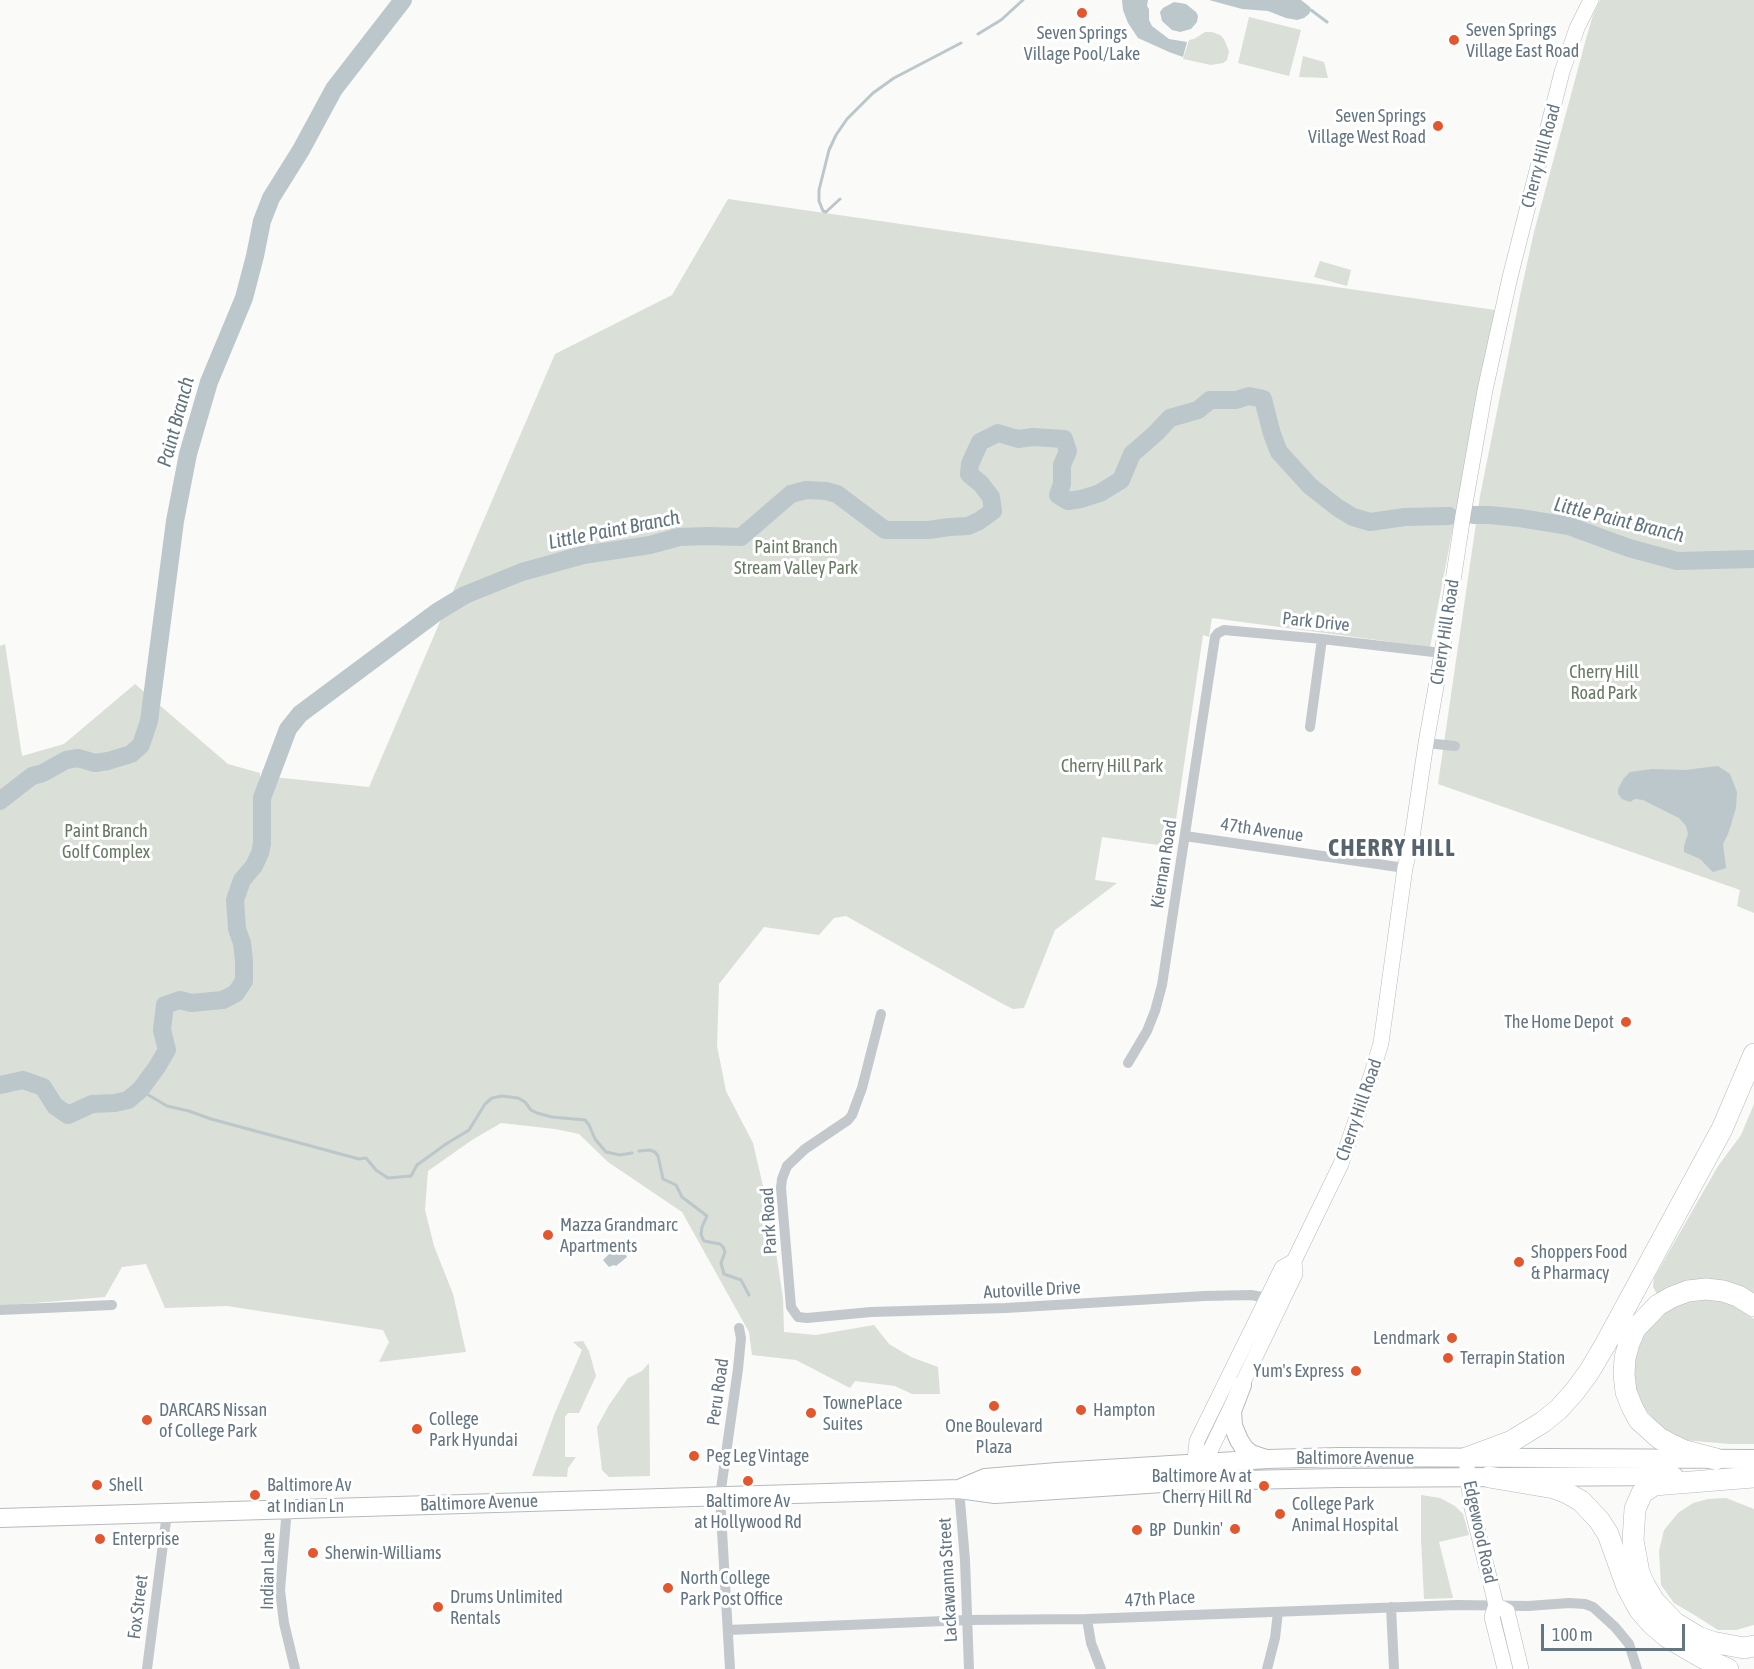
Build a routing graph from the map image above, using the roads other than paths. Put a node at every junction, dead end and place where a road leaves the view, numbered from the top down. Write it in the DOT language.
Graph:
graph roads {
  1 [pos="1591,0"];
  2 [pos="1322,639"];
  3 [pos="1442,653"];
  4 [pos="1210,663"];
  5 [pos="1310,727"];
  6 [pos="1426,743"];
  7 [pos="1455,746"];
  8 [pos="1185,836"];
  9 [pos="1405,868"];
  10 [pos="881,1014"];
  11 [pos="1754,1054"];
  12 [pos="1128,1063"];
  13 [pos="1294,1261"];
  14 [pos="1268,1298"];
  15 [pos="112,1305"];
  16 [pos="1754,1306"];
  17 [pos="0,1310"];
  18 [pos="798,1317"];
  19 [pos="739,1328"];
  20 [pos="1242,1385"];
  21 [pos="1268,1459"];
  22 [pos="1716,1459"];
  23 [pos="1754,1459"];
  24 [pos="1467,1467"];
  25 [pos="1194,1472"];
  26 [pos="1754,1476"];
  27 [pos="1490,1477"];
  28 [pos="959,1489"];
  29 [pos="720,1496"];
  30 [pos="287,1508"];
  31 [pos="167,1513"];
  32 [pos="0,1518"];
  33 [pos="1496,1605"];
  34 [pos="1391,1607"];
  35 [pos="1278,1612"];
  36 [pos="1087,1619"];
  37 [pos="968,1620"];
  38 [pos="728,1630"];
  39 [pos="1754,1646"];
  40 [pos="147,1669"];
  41 [pos="295,1669"];
  42 [pos="730,1669"];
  43 [pos="969,1669"];
  44 [pos="1101,1669"];
  45 [pos="1267,1669"];
  46 [pos="1394,1669"];
  47 [pos="1505,1669"];
  48 [pos="1521,1669"];
  49 [pos="1637,1669"];
  50 [pos="1728,1669"];
  1 -- 3 [label="main road, Cherry Hill Road"];
  2 -- 3 [label="street, Park Drive"];
  2 -- 4 [label="street, Park Drive"];
  2 -- 5 [label="street"];
  3 -- 6 [label="main road, Cherry Hill Road"];
  4 -- 8 [label="street, Kiernan Road"];
  6 -- 7 [label="street"];
  6 -- 9 [label="main road, Cherry Hill Road"];
  8 -- 9 [label="street, 47th Avenue"];
  8 -- 12 [label="street, Kiernan Road"];
  9 -- 13 [label="main road, Cherry Hill Road"];
  10 -- 18 [label="street, Park Road"];
  11 -- 24 [label="highway"];
  13 -- 14 [label="main road, Cherry Hill Road"];
  13 -- 20 [label="main road, Cherry Hill Road"];
  14 -- 18 [label="street, Autoville Drive"];
  14 -- 25 [label="main road, Cherry Hill Road"];
  15 -- 17 [label="street"];
  16 -- 22 [label="highway"];
  19 -- 29 [label="street, Peru Road"];
  20 -- 21 [label="main road"];
  20 -- 25 [label="main road, Cherry Hill Road"];
  21 -- 24 [label="main road, Baltimore Avenue"];
  21 -- 25 [label="main road, Baltimore Avenue"];
  22 -- 23 [label="main road, Baltimore Avenue"];
  22 -- 24 [label="main road, Baltimore Avenue"];
  24 -- 25 [label="main road, Baltimore Avenue"];
  24 -- 27 [label="main road, Baltimore Avenue"];
  24 -- 33 [label="main road, Edgewood Road"];
  25 -- 28 [label="main road, Baltimore Avenue"];
  26 -- 27 [label="main road, Baltimore Avenue"];
  26 -- 39 [label="highway"];
  27 -- 50 [label="highway"];
  28 -- 29 [label="main road, Baltimore Avenue"];
  28 -- 37 [label="street, Lackawanna Street"];
  29 -- 30 [label="main road, Baltimore Avenue"];
  29 -- 38 [label="street, Peru Road"];
  30 -- 31 [label="main road, Baltimore Avenue"];
  30 -- 41 [label="street, Indian Lane"];
  31 -- 32 [label="main road, Baltimore Avenue"];
  31 -- 40 [label="street, Fox Street"];
  33 -- 34 [label="street, 47th Place"];
  33 -- 47 [label="main road, Edgewood Road"];
  33 -- 48 [label="main road, Edgewood Road"];
  33 -- 49 [label="street, 47th Place"];
  34 -- 35 [label="street, 47th Place"];
  34 -- 46 [label="street"];
  35 -- 36 [label="street, 47th Place"];
  35 -- 45 [label="street"];
  36 -- 37 [label="street, 47th Place"];
  36 -- 44 [label="street"];
  37 -- 38 [label="street, 47th Place"];
  37 -- 43 [label="street, Lackawanna Street"];
  38 -- 42 [label="street, Peru Road"];
}
